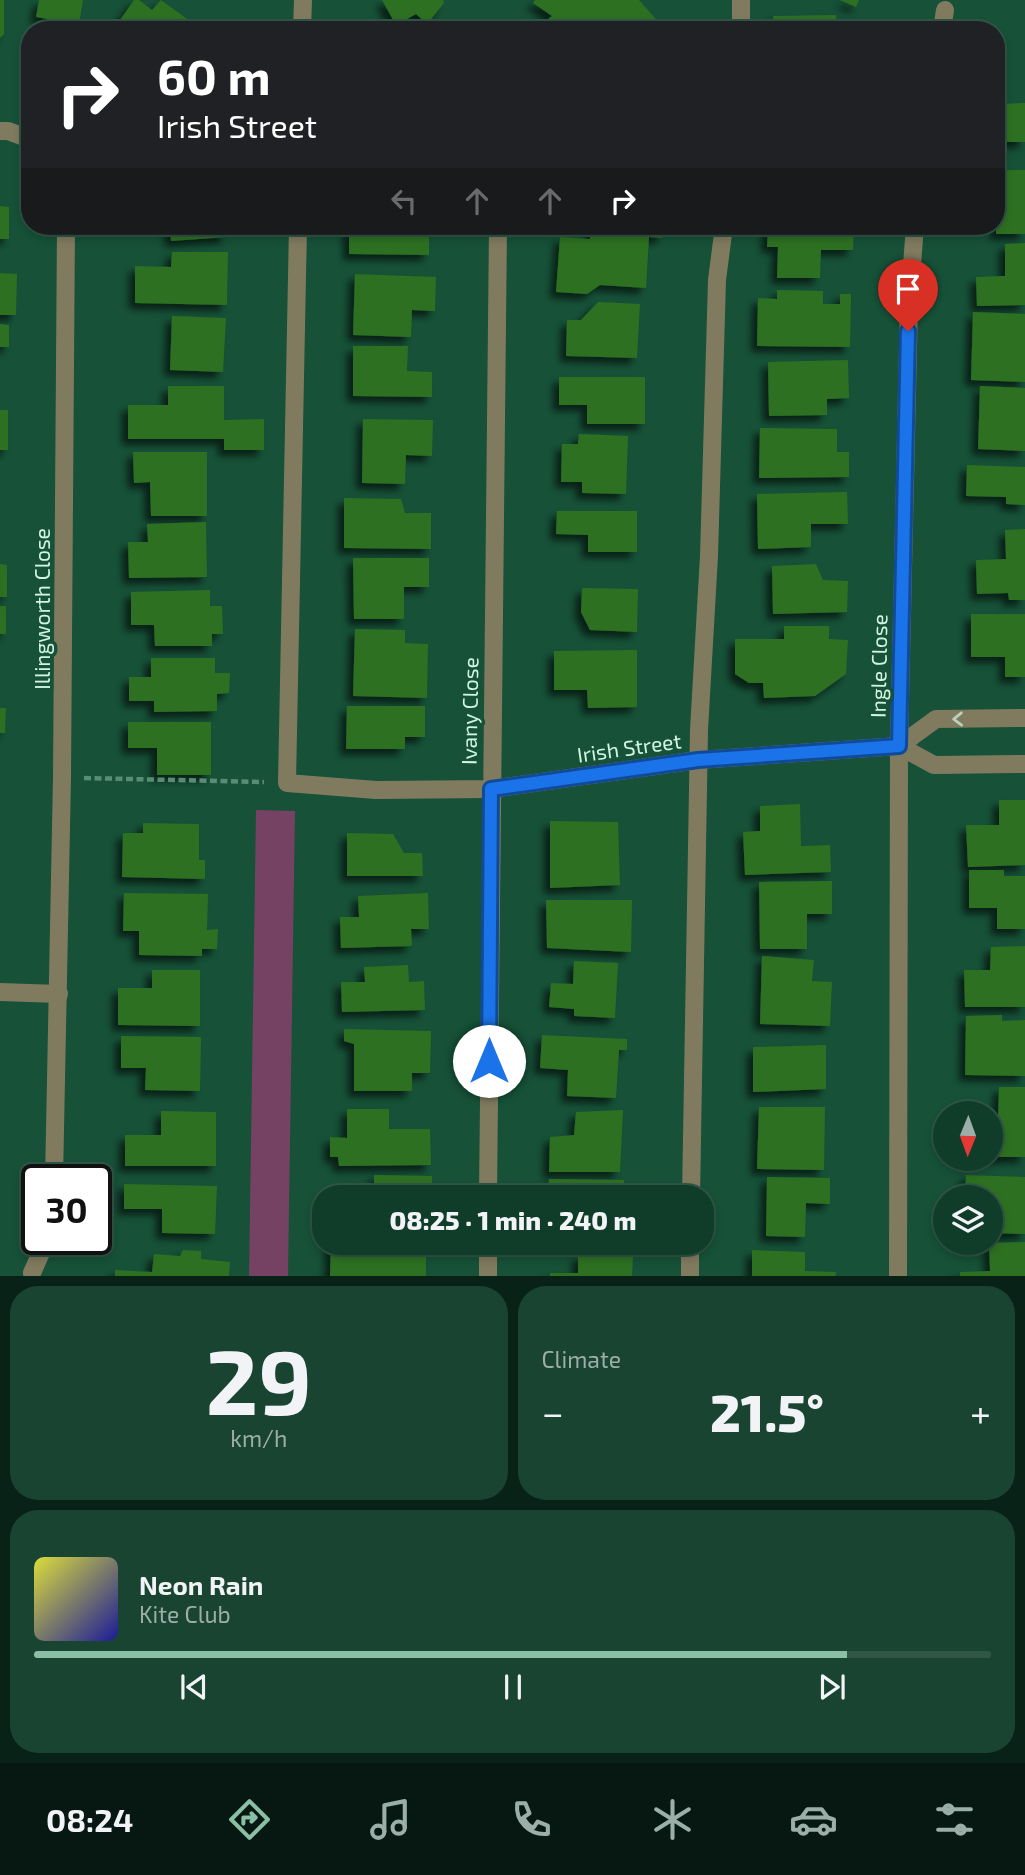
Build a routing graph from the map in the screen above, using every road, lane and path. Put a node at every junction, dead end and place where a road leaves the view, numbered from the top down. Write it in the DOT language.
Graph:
graph roads {
  1 [pos="303,0"];
  2 [pos="741,0"];
  3 [pos="946,10"];
  4 [pos="302,21"];
  5 [pos="741,21"];
  6 [pos="944,21"];
  7 [pos="0,131"];
  8 [pos="21,136"];
  9 [pos="66,235"];
  10 [pos="298,235"];
  11 [pos="498,235"];
  12 [pos="723,235"];
  13 [pos="914,235"];
  14 [pos="1025,718"];
  15 [pos="899,746"];
  16 [pos="698,760"];
  17 [pos="1025,764"];
  18 [pos="62,778"];
  19 [pos="287,783"];
  20 [pos="491,789"];
  21 [pos="0,992"];
  22 [pos="59,993"];
  23 [pos="54,1164"];
  24 [pos="488,1185"];
  25 [pos="691,1185"];
  26 [pos="40,1255"];
  27 [pos="488,1255"];
  28 [pos="690,1255"];
  29 [pos="32,1273"];
  30 [pos="488,1276"];
  31 [pos="690,1276"];
  32 [pos="898,1276"];
  1 -- 4 [label="street"];
  2 -- 5 [label="street"];
  3 -- 6 [label="street"];
  7 -- 8 [label="street"];
  9 -- 18 [label="street, Illingworth Close"];
  10 -- 19 [label="street"];
  11 -- 20 [label="street, Ivany Close"];
  12 -- 16 [label="street"];
  13 -- 15 [label="street, Ingle Close"];
  14 -- 15 [label="street, one-way"];
  15 -- 16 [label="street, Irish Street"];
  15 -- 17 [label="street"];
  15 -- 32 [label="street, Ingle Close"];
  16 -- 20 [label="street, Irish Street"];
  16 -- 25 [label="street"];
  18 -- 19 [label="path"];
  18 -- 22 [label="street, Illingworth Close"];
  19 -- 20 [label="street, Irish Street"];
  20 -- 24 [label="street, Ivany Close"];
  21 -- 22 [label="street"];
  22 -- 23 [label="street, Illingworth Close"];
  26 -- 29 [label="street"];
  27 -- 30 [label="street"];
  28 -- 31 [label="street"];
}
